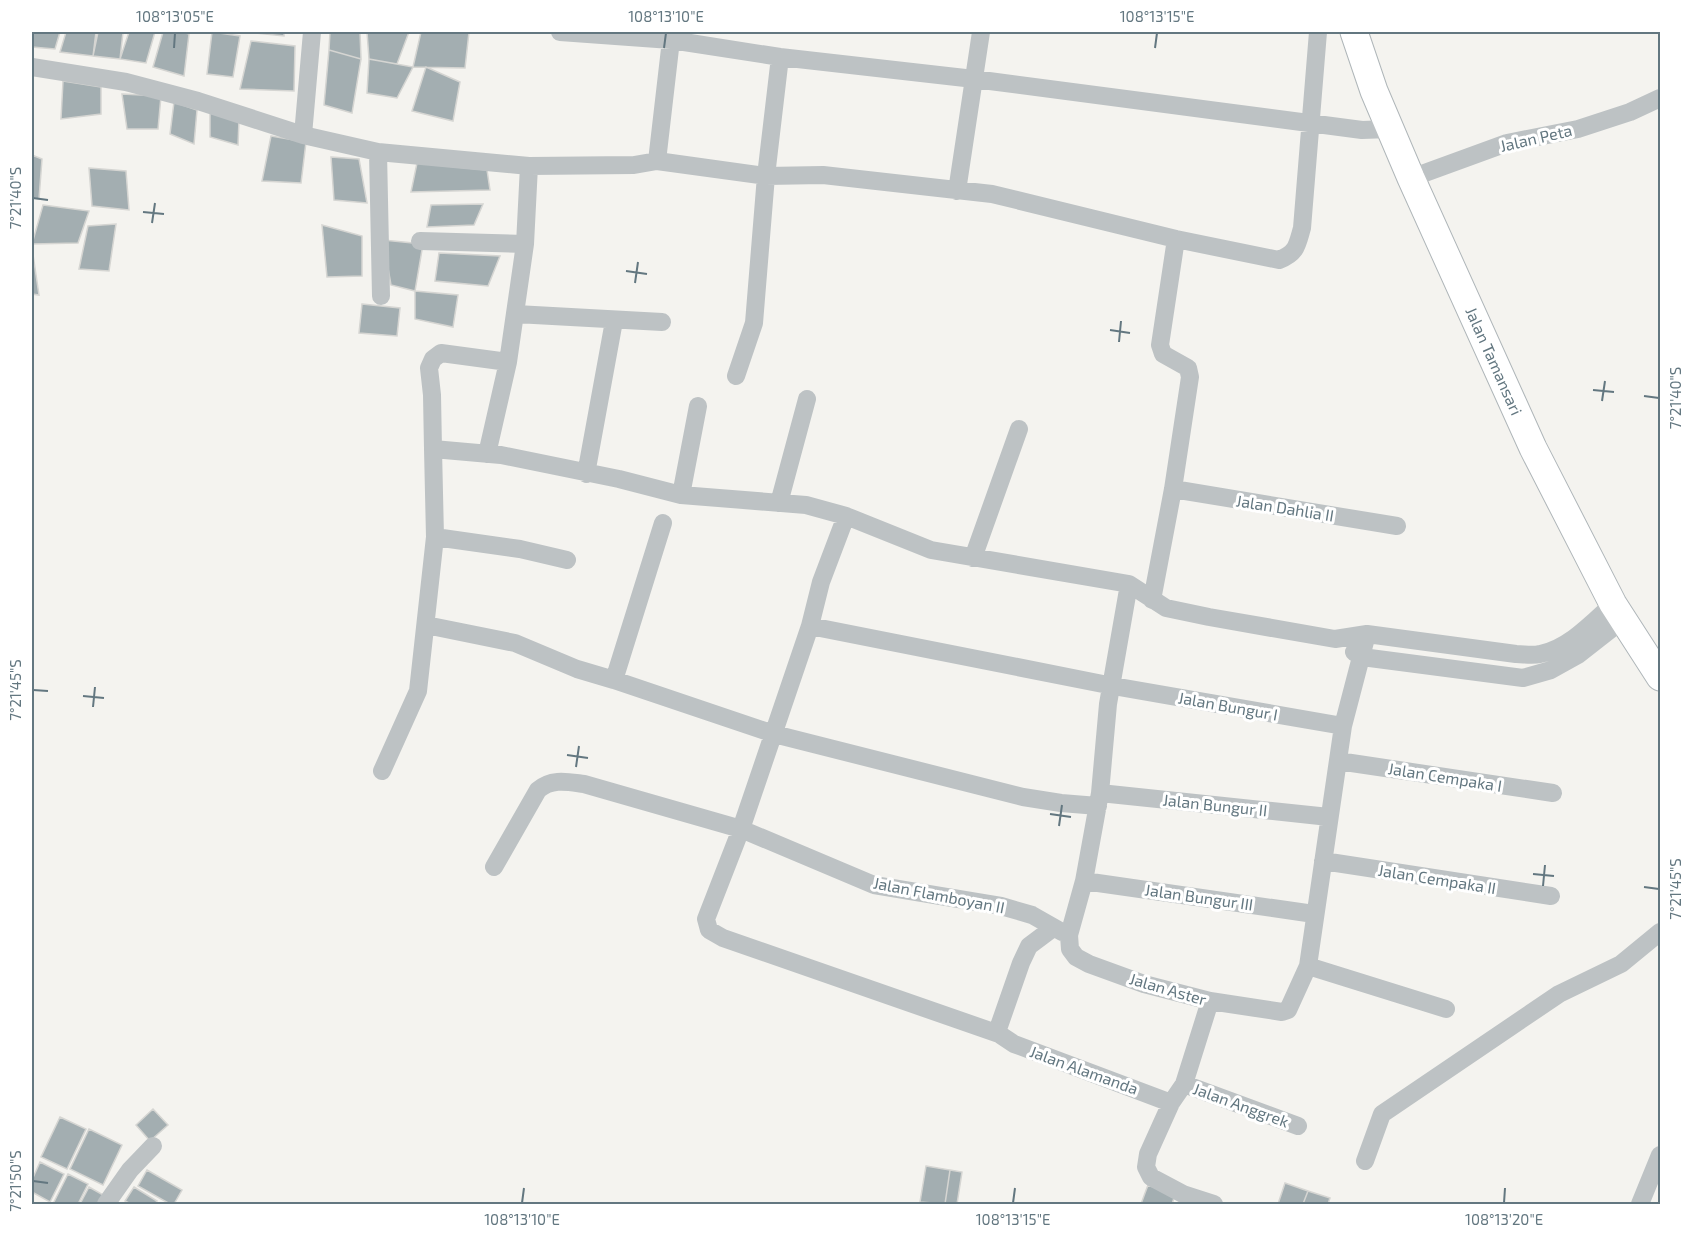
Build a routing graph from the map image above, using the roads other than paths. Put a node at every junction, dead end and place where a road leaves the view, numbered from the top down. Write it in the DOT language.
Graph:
graph roads {
  1 [pos="312,32"];
  2 [pos="560,32"];
  3 [pos="981,32"];
  4 [pos="1318,32"];
  5 [pos="1354,32"];
  6 [pos="626,34"];
  7 [pos="671,40"];
  8 [pos="780,57"];
  9 [pos="32,67"];
  10 [pos="974,79"];
  11 [pos="1660,98"];
  12 [pos="1310,123"];
  13 [pos="1390,129"];
  14 [pos="303,135"];
  15 [pos="378,152"];
  16 [pos="657,161"];
  17 [pos="529,166"];
  18 [pos="766,176"];
  19 [pos="1411,178"];
  20 [pos="957,191"];
  21 [pos="1176,239"];
  22 [pos="420,241"];
  23 [pos="525,244"];
  24 [pos="381,296"];
  25 [pos="516,314"];
  26 [pos="614,321"];
  27 [pos="662,322"];
  28 [pos="508,362"];
  29 [pos="736,376"];
  30 [pos="807,399"];
  31 [pos="698,406"];
  32 [pos="1018,429"];
  33 [pos="433,449"];
  34 [pos="487,454"];
  35 [pos="586,474"];
  36 [pos="1173,489"];
  37 [pos="681,495"];
  38 [pos="779,503"];
  39 [pos="846,516"];
  40 [pos="663,523"];
  41 [pos="1397,526"];
  42 [pos="435,537"];
  43 [pos="973,558"];
  44 [pos="567,561"];
  45 [pos="1129,584"];
  46 [pos="1152,600"];
  47 [pos="1618,612"];
  48 [pos="426,625"];
  49 [pos="810,626"];
  50 [pos="1367,634"];
  51 [pos="1335,639"];
  52 [pos="1535,655"];
  53 [pos="1362,657"];
  54 [pos="1537,675"];
  55 [pos="1660,677"];
  56 [pos="614,680"];
  57 [pos="1113,686"];
  58 [pos="1343,726"];
  59 [pos="774,734"];
  60 [pos="1338,761"];
  61 [pos="382,771"];
  62 [pos="1553,793"];
  63 [pos="1099,799"];
  64 [pos="1329,817"];
  65 [pos="741,829"];
  66 [pos="1323,861"];
  67 [pos="494,867"];
  68 [pos="1084,881"];
  69 [pos="1551,896"];
  70 [pos="1314,914"];
  71 [pos="1061,931"];
  72 [pos="1660,932"];
  73 [pos="1308,966"];
  74 [pos="1210,1001"];
  75 [pos="1446,1009"];
  76 [pos="999,1034"];
  77 [pos="1184,1084"];
  78 [pos="1171,1103"];
  79 [pos="1298,1126"];
  80 [pos="153,1146"];
  81 [pos="1660,1155"];
  82 [pos="1365,1161"];
  83 [pos="1181,1199"];
  84 [pos="106,1204"];
  85 [pos="1214,1204"];
  86 [pos="1640,1204"];
  1 -- 14 [label="street"];
  2 -- 6 [label="street"];
  3 -- 10 [label="street"];
  4 -- 12 [label="street"];
  5 -- 13 [label="main road, Jalan Tamansari"];
  6 -- 7 [label="street"];
  7 -- 8 [label="street"];
  7 -- 16 [label="street"];
  8 -- 10 [label="street"];
  8 -- 18 [label="street"];
  9 -- 14 [label="street"];
  10 -- 12 [label="street"];
  10 -- 20 [label="street"];
  11 -- 19 [label="street, Jalan Peta"];
  12 -- 13 [label="street"];
  12 -- 21 [label="street"];
  13 -- 19 [label="main road, Jalan Tamansari"];
  14 -- 15 [label="street"];
  15 -- 17 [label="street"];
  15 -- 24 [label="street"];
  16 -- 17 [label="street"];
  16 -- 18 [label="street"];
  17 -- 23 [label="street"];
  18 -- 20 [label="street"];
  18 -- 29 [label="street"];
  19 -- 47 [label="main road, Jalan Tamansari"];
  20 -- 21 [label="street"];
  21 -- 36 [label="street"];
  22 -- 23 [label="street"];
  23 -- 25 [label="street"];
  25 -- 26 [label="street"];
  25 -- 28 [label="street"];
  26 -- 27 [label="street"];
  26 -- 35 [label="street"];
  28 -- 33 [label="street"];
  28 -- 34 [label="street"];
  30 -- 38 [label="street"];
  31 -- 37 [label="street"];
  32 -- 43 [label="street"];
  33 -- 34 [label="street"];
  33 -- 42 [label="street"];
  34 -- 35 [label="street"];
  35 -- 37 [label="street"];
  36 -- 41 [label="street, Jalan Dahlia II"];
  36 -- 46 [label="street"];
  37 -- 38 [label="street"];
  38 -- 39 [label="street"];
  39 -- 43 [label="street"];
  39 -- 49 [label="street"];
  40 -- 56 [label="street"];
  42 -- 44 [label="street"];
  42 -- 48 [label="street"];
  43 -- 45 [label="street"];
  45 -- 46 [label="street"];
  45 -- 57 [label="street"];
  46 -- 51 [label="street"];
  47 -- 52 [label="street"];
  47 -- 54 [label="street"];
  47 -- 55 [label="main road, Jalan Tamansari"];
  48 -- 56 [label="street, Jalan Bungur II"];
  48 -- 61 [label="street"];
  49 -- 57 [label="street, Jalan Bungur I"];
  49 -- 59 [label="street"];
  50 -- 51 [label="street"];
  50 -- 52 [label="street"];
  50 -- 53 [label="street"];
  51 -- 53 [label="street"];
  52 -- 54 [label="street"];
  53 -- 54 [label="street"];
  53 -- 58 [label="street"];
  56 -- 59 [label="street, Jalan Bungur II"];
  57 -- 58 [label="street, Jalan Bungur I"];
  57 -- 63 [label="street"];
  58 -- 60 [label="street"];
  59 -- 63 [label="street, Jalan Bungur II"];
  59 -- 65 [label="street"];
  60 -- 62 [label="street, Jalan Cempaka I"];
  60 -- 64 [label="street"];
  63 -- 64 [label="street, Jalan Bungur II"];
  63 -- 68 [label="street"];
  64 -- 66 [label="street"];
  65 -- 67 [label="street, Jalan Flamboyan II"];
  65 -- 71 [label="street, Jalan Flamboyan II"];
  65 -- 76 [label="street, Jalan Alamanda"];
  66 -- 69 [label="street, Jalan Cempaka II"];
  66 -- 70 [label="street"];
  68 -- 70 [label="street, Jalan Bungur III"];
  68 -- 71 [label="street"];
  70 -- 73 [label="street"];
  71 -- 74 [label="street, Jalan Aster"];
  71 -- 76 [label="street"];
  72 -- 82 [label="street"];
  73 -- 74 [label="street, Jalan Aster"];
  73 -- 75 [label="street"];
  74 -- 77 [label="street"];
  76 -- 78 [label="street, Jalan Alamanda"];
  77 -- 78 [label="street"];
  77 -- 79 [label="street, Jalan Anggrek"];
  78 -- 83 [label="street"];
  80 -- 84 [label="street"];
  81 -- 86 [label="street"];
  83 -- 85 [label="street"];
}
